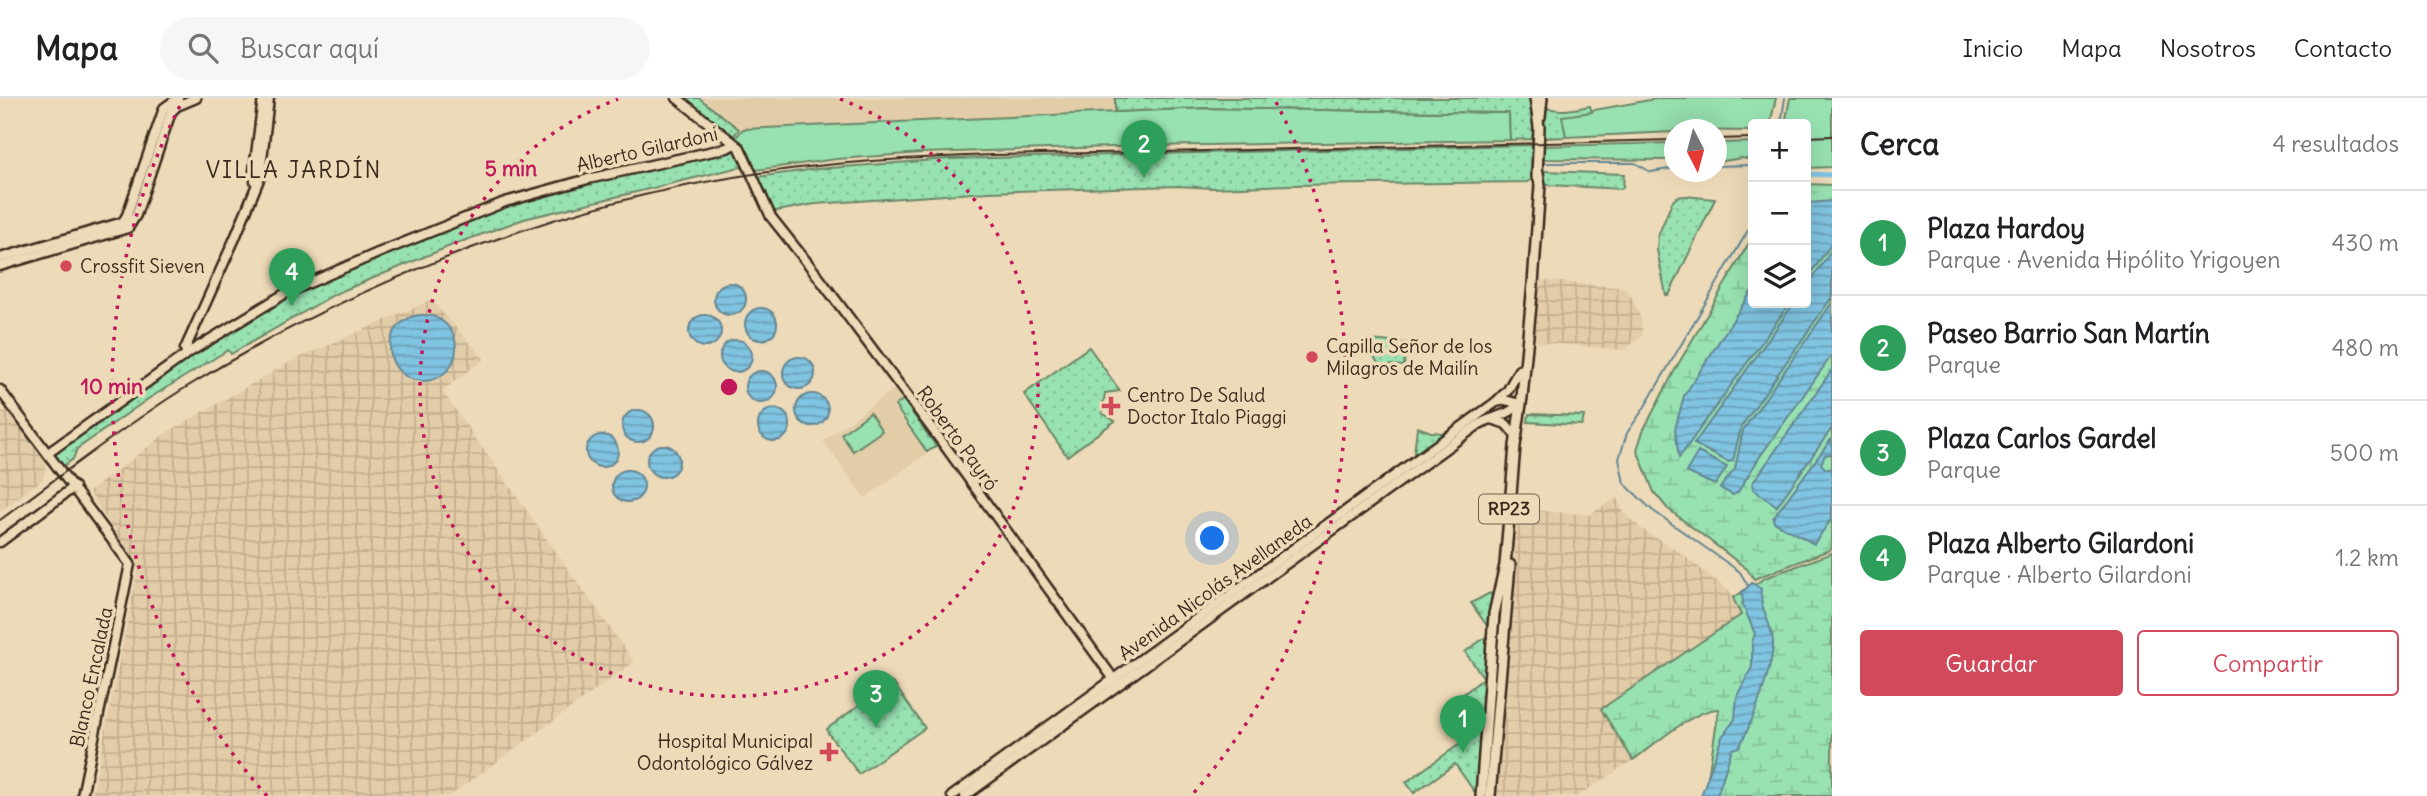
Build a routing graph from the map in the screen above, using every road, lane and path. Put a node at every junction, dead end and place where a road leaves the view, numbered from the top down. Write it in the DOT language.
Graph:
graph roads {
  1 [pos="178,98"];
  2 [pos="196,98"];
  3 [pos="263,98"];
  4 [pos="269,98"];
  5 [pos="677,98"];
  6 [pos="1535,98"];
  7 [pos="1542,98"];
  8 [pos="1539,127"];
  9 [pos="734,144"];
  10 [pos="1538,173"];
  11 [pos="256,188"];
  12 [pos="0,258"];
  13 [pos="0,266"];
  14 [pos="188,353"];
  15 [pos="1519,370"];
  16 [pos="0,390"];
  17 [pos="1496,402"];
  18 [pos="1520,404"];
  19 [pos="1489,418"];
  20 [pos="1517,438"];
  21 [pos="47,453"];
  22 [pos="74,487"];
  23 [pos="0,542"];
  24 [pos="1116,682"];
  25 [pos="1488,789"];
  26 [pos="82,796"];
  27 [pos="952,796"];
  28 [pos="965,796"];
  29 [pos="1481,796"];
  1 -- 12 [label="street"];
  2 -- 13 [label="street"];
  3 -- 11 [label="street"];
  4 -- 11 [label="street"];
  5 -- 9 [label="street, Roberto Payró"];
  6 -- 8 [label="main road, RP23"];
  7 -- 8 [label="main road, RP23"];
  8 -- 10 [label="main road, RP23"];
  9 -- 14 [label="street, Alberto Gilardoni"];
  9 -- 24 [label="street, Roberto Payró"];
  10 -- 15 [label="main road, RP23"];
  10 -- 18 [label="main road, RP23"];
  11 -- 14 [label="street"];
  14 -- 21 [label="street, Alberto Gilardoni"];
  15 -- 17 [label="street, Avenida Nicolás Avellaneda"];
  15 -- 18 [label="main road, RP23"];
  16 -- 21 [label="street"];
  17 -- 18 [label="street"];
  17 -- 24 [label="street, Avenida Nicolás Avellaneda"];
  18 -- 19 [label="street, Avenida Nicolás Avellaneda"];
  18 -- 20 [label="main road, RP23"];
  19 -- 20 [label="street"];
  19 -- 24 [label="street, Avenida Nicolás Avellaneda"];
  20 -- 25 [label="main road, RP23"];
  21 -- 22 [label="street"];
  22 -- 23 [label="street"];
  22 -- 26 [label="street, Blanco Encalada"];
  24 -- 27 [label="street, Avenida Nicolás Avellaneda"];
  24 -- 28 [label="street, Avenida Nicolás Avellaneda"];
  25 -- 29 [label="main road, RP23"];
}
